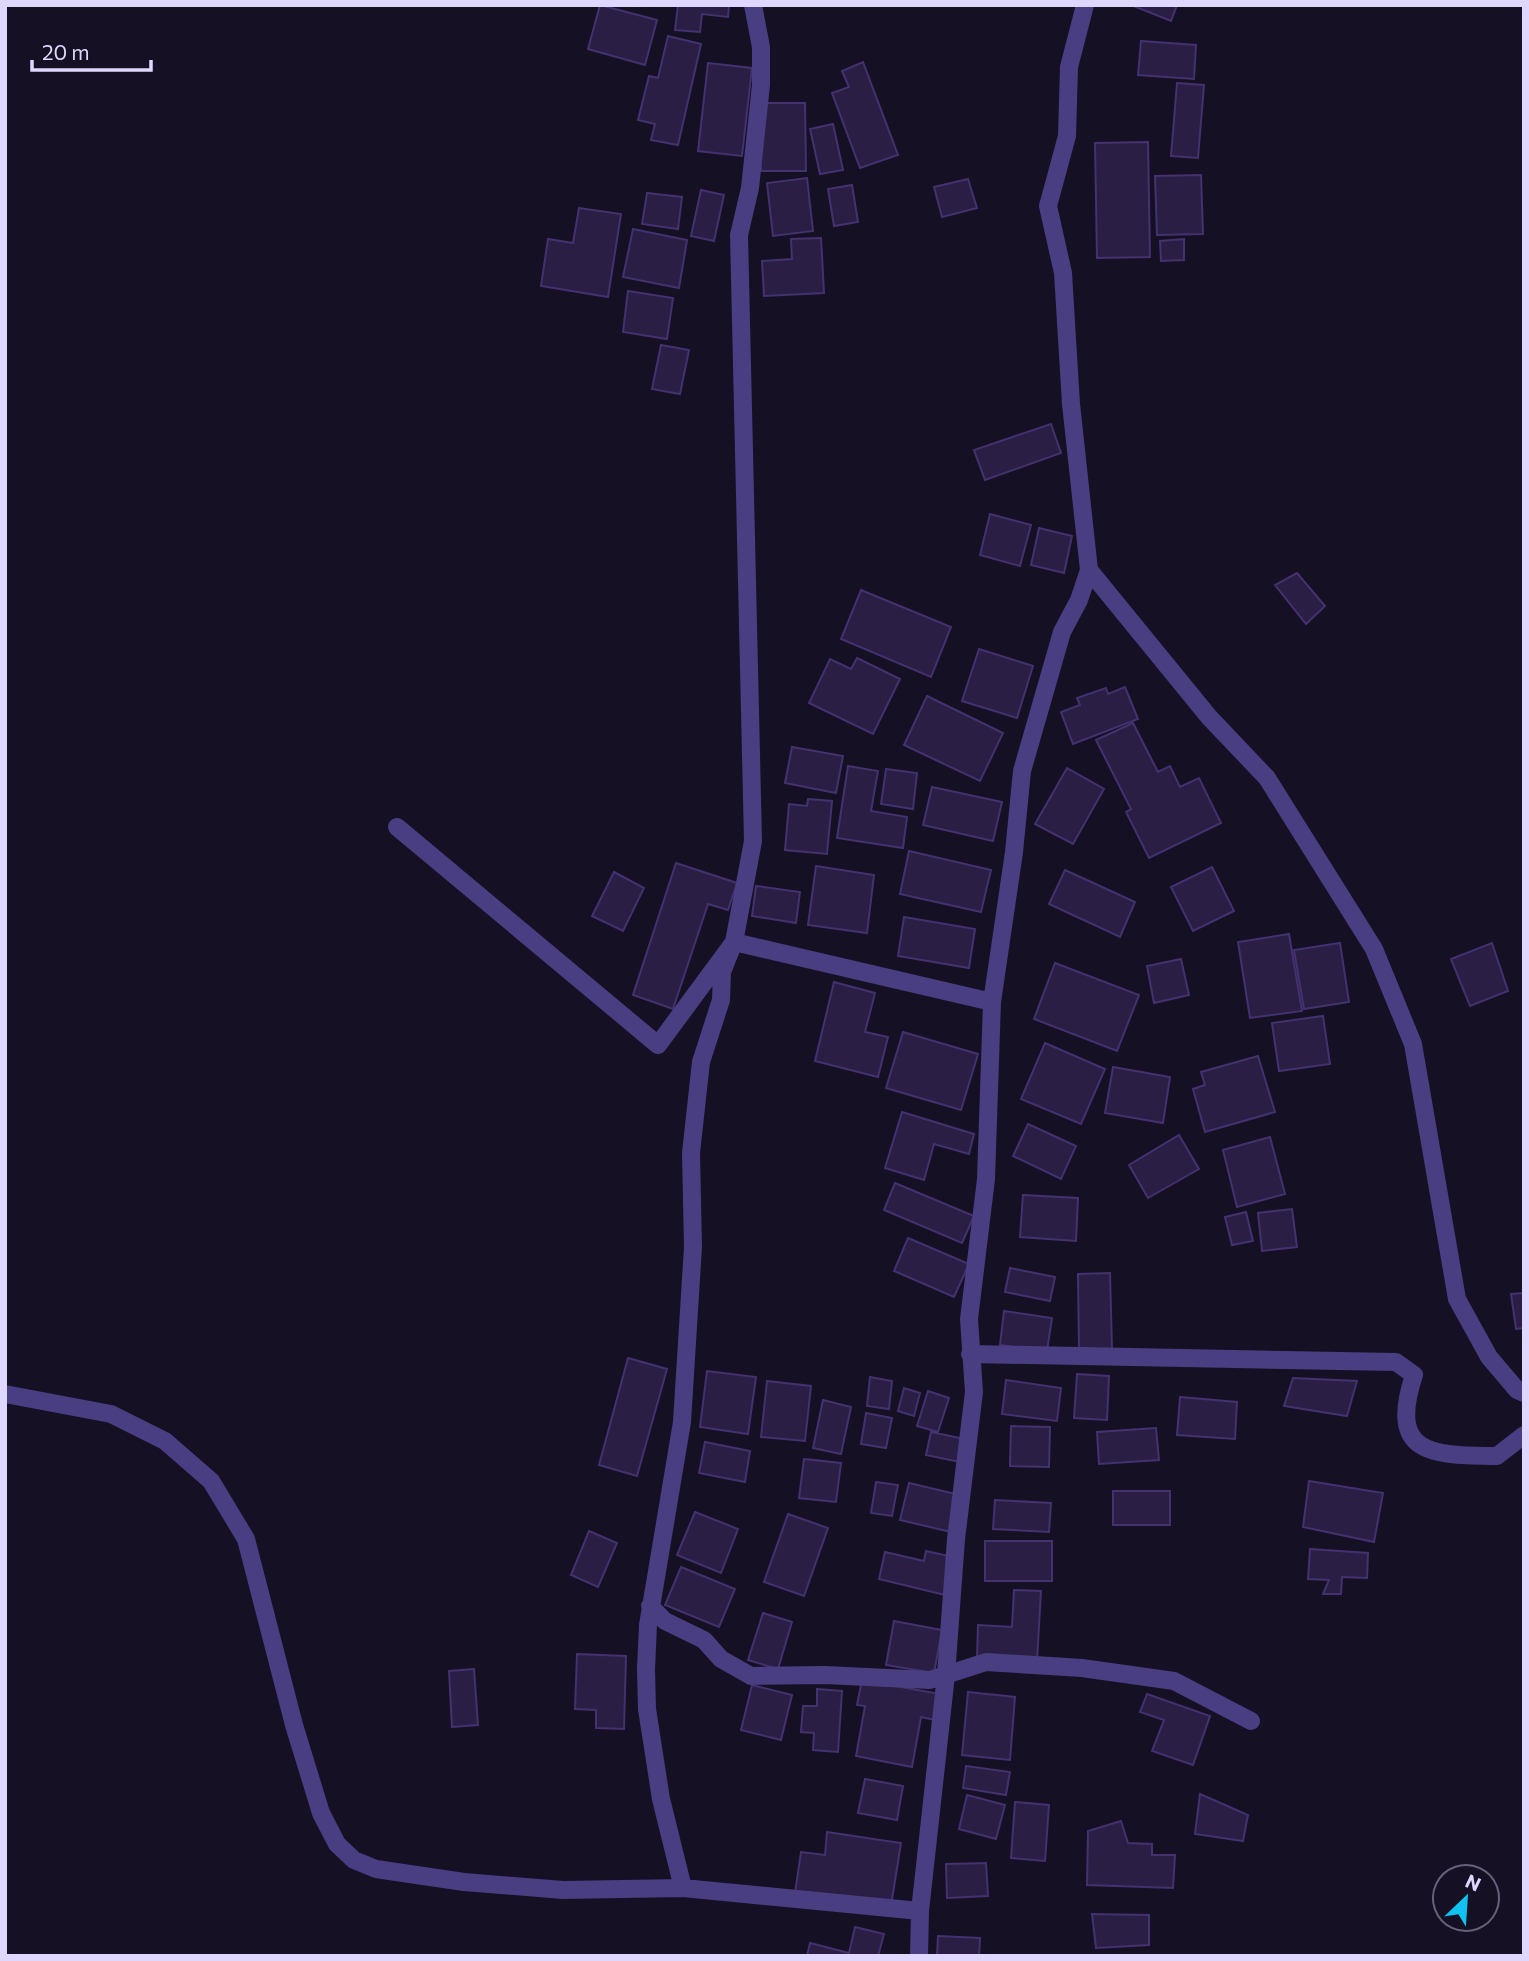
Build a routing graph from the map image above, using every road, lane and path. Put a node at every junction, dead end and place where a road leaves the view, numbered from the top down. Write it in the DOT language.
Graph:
graph roads {
  1 [pos="753,5"];
  2 [pos="1085,5"];
  3 [pos="1089,570"];
  4 [pos="397,827"];
  5 [pos="734,942"];
  6 [pos="992,1002"];
  7 [pos="970,1354"];
  8 [pos="1524,1393"];
  9 [pos="5,1394"];
  10 [pos="1524,1435"];
  11 [pos="650,1606"];
  12 [pos="946,1675"];
  13 [pos="1251,1721"];
  14 [pos="683,1888"];
  15 [pos="920,1911"];
  16 [pos="919,1956"];
  1 -- 5 [label="street"];
  2 -- 3 [label="street"];
  3 -- 6 [label="street"];
  3 -- 8 [label="street"];
  4 -- 5 [label="street"];
  5 -- 6 [label="street"];
  5 -- 11 [label="street"];
  6 -- 7 [label="street"];
  7 -- 10 [label="street"];
  7 -- 12 [label="street"];
  9 -- 14 [label="street"];
  11 -- 12 [label="street"];
  11 -- 14 [label="street"];
  12 -- 13 [label="street"];
  12 -- 15 [label="street"];
  14 -- 15 [label="street"];
  15 -- 16 [label="street"];
}
